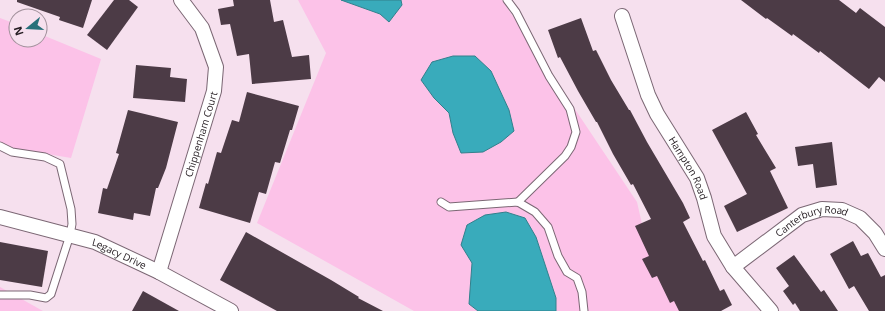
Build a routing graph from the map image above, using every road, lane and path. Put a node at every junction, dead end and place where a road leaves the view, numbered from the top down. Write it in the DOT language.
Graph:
graph roads {
  1 [pos="182,0"];
  2 [pos="507,0"];
  3 [pos="622,16"];
  4 [pos="0,146"];
  5 [pos="441,202"];
  6 [pos="518,202"];
  7 [pos="0,217"];
  8 [pos="70,235"];
  9 [pos="885,249"];
  10 [pos="733,267"];
  11 [pos="159,272"];
  12 [pos="0,295"];
  13 [pos="231,311"];
  14 [pos="584,311"];
  15 [pos="770,311"];
  1 -- 11 [label="street, Chippenham Court"];
  2 -- 6 [label="lane"];
  3 -- 10 [label="street, Hampton Road"];
  4 -- 8 [label="lane"];
  5 -- 6 [label="lane"];
  6 -- 14 [label="lane"];
  7 -- 8 [label="street, Legacy Drive"];
  8 -- 11 [label="street, Legacy Drive"];
  8 -- 12 [label="lane"];
  9 -- 10 [label="street, Canterbury Road"];
  10 -- 15 [label="street, Hampton Road"];
  11 -- 13 [label="street, Legacy Drive"];
}
